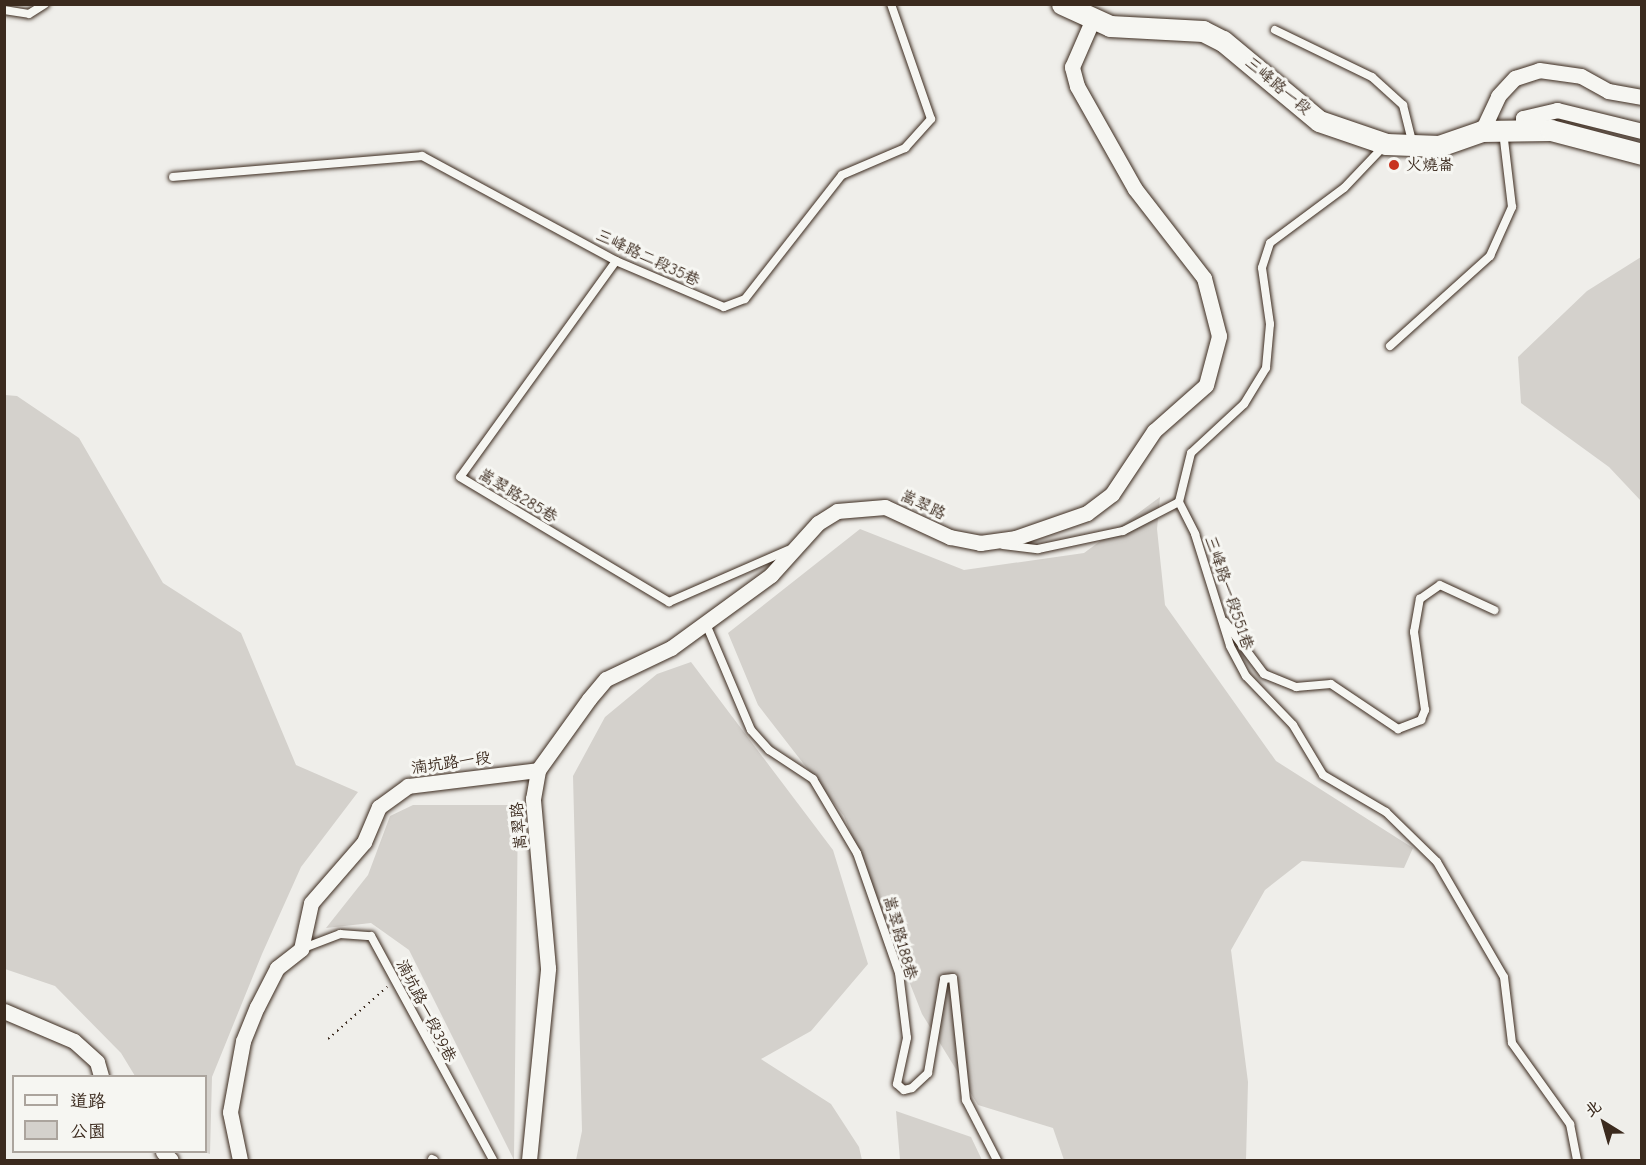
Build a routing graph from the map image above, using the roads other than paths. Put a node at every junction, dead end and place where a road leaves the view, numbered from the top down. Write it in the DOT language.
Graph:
graph roads {
  1 [pos="45,4"];
  2 [pos="891,4"];
  3 [pos="1062,4"];
  4 [pos="4,9"];
  5 [pos="1092,21"];
  6 [pos="1275,30"];
  7 [pos="1641,97"];
  8 [pos="1502,130"];
  9 [pos="1641,130"];
  10 [pos="1386,144"];
  11 [pos="1413,146"];
  12 [pos="1641,154"];
  13 [pos="173,177"];
  14 [pos="616,261"];
  15 [pos="1390,346"];
  16 [pos="1179,502"];
  17 [pos="980,543"];
  18 [pos="798,546"];
  19 [pos="1494,610"];
  20 [pos="1220,616"];
  21 [pos="706,624"];
  22 [pos="537,770"];
  23 [pos="301,949"];
  24 [pos="4,1011"];
  25 [pos="100,1075"];
  26 [pos="240,1161"];
  27 [pos="493,1161"];
  28 [pos="530,1161"];
  29 [pos="997,1161"];
  30 [pos="1577,1161"];
  1 -- 4 [label="lane"];
  2 -- 14 [label="lane, 三峰路二段35巷"];
  3 -- 5 [label="street, 三峰路一段"];
  5 -- 10 [label="street, 三峰路一段"];
  5 -- 17 [label="street, 嵩翠路"];
  6 -- 11 [label="lane"];
  7 -- 8 [label="street"];
  8 -- 9 [label="street"];
  8 -- 11 [label="street, 三峰路一段"];
  8 -- 12 [label="street, 三峰路一段"];
  8 -- 15 [label="lane"];
  10 -- 11 [label="street, 三峰路一段"];
  10 -- 16 [label="lane"];
  13 -- 14 [label="lane, 三峰路二段35巷"];
  14 -- 18 [label="lane, 嵩翠路285巷"];
  16 -- 17 [label="lane"];
  16 -- 20 [label="lane, 三峰路一段551巷"];
  17 -- 18 [label="street, 嵩翠路"];
  18 -- 21 [label="street, 嵩翠路"];
  19 -- 20 [label="lane"];
  20 -- 30 [label="lane, 三峰路一段551巷"];
  21 -- 22 [label="street, 嵩翠路"];
  21 -- 29 [label="lane, 嵩翠路188巷"];
  22 -- 23 [label="street, 湳坑路一段"];
  22 -- 28 [label="street, 嵩翠路"];
  23 -- 26 [label="street"];
  23 -- 27 [label="lane, 湳坑路一段39巷"];
  24 -- 25 [label="street"];
}
